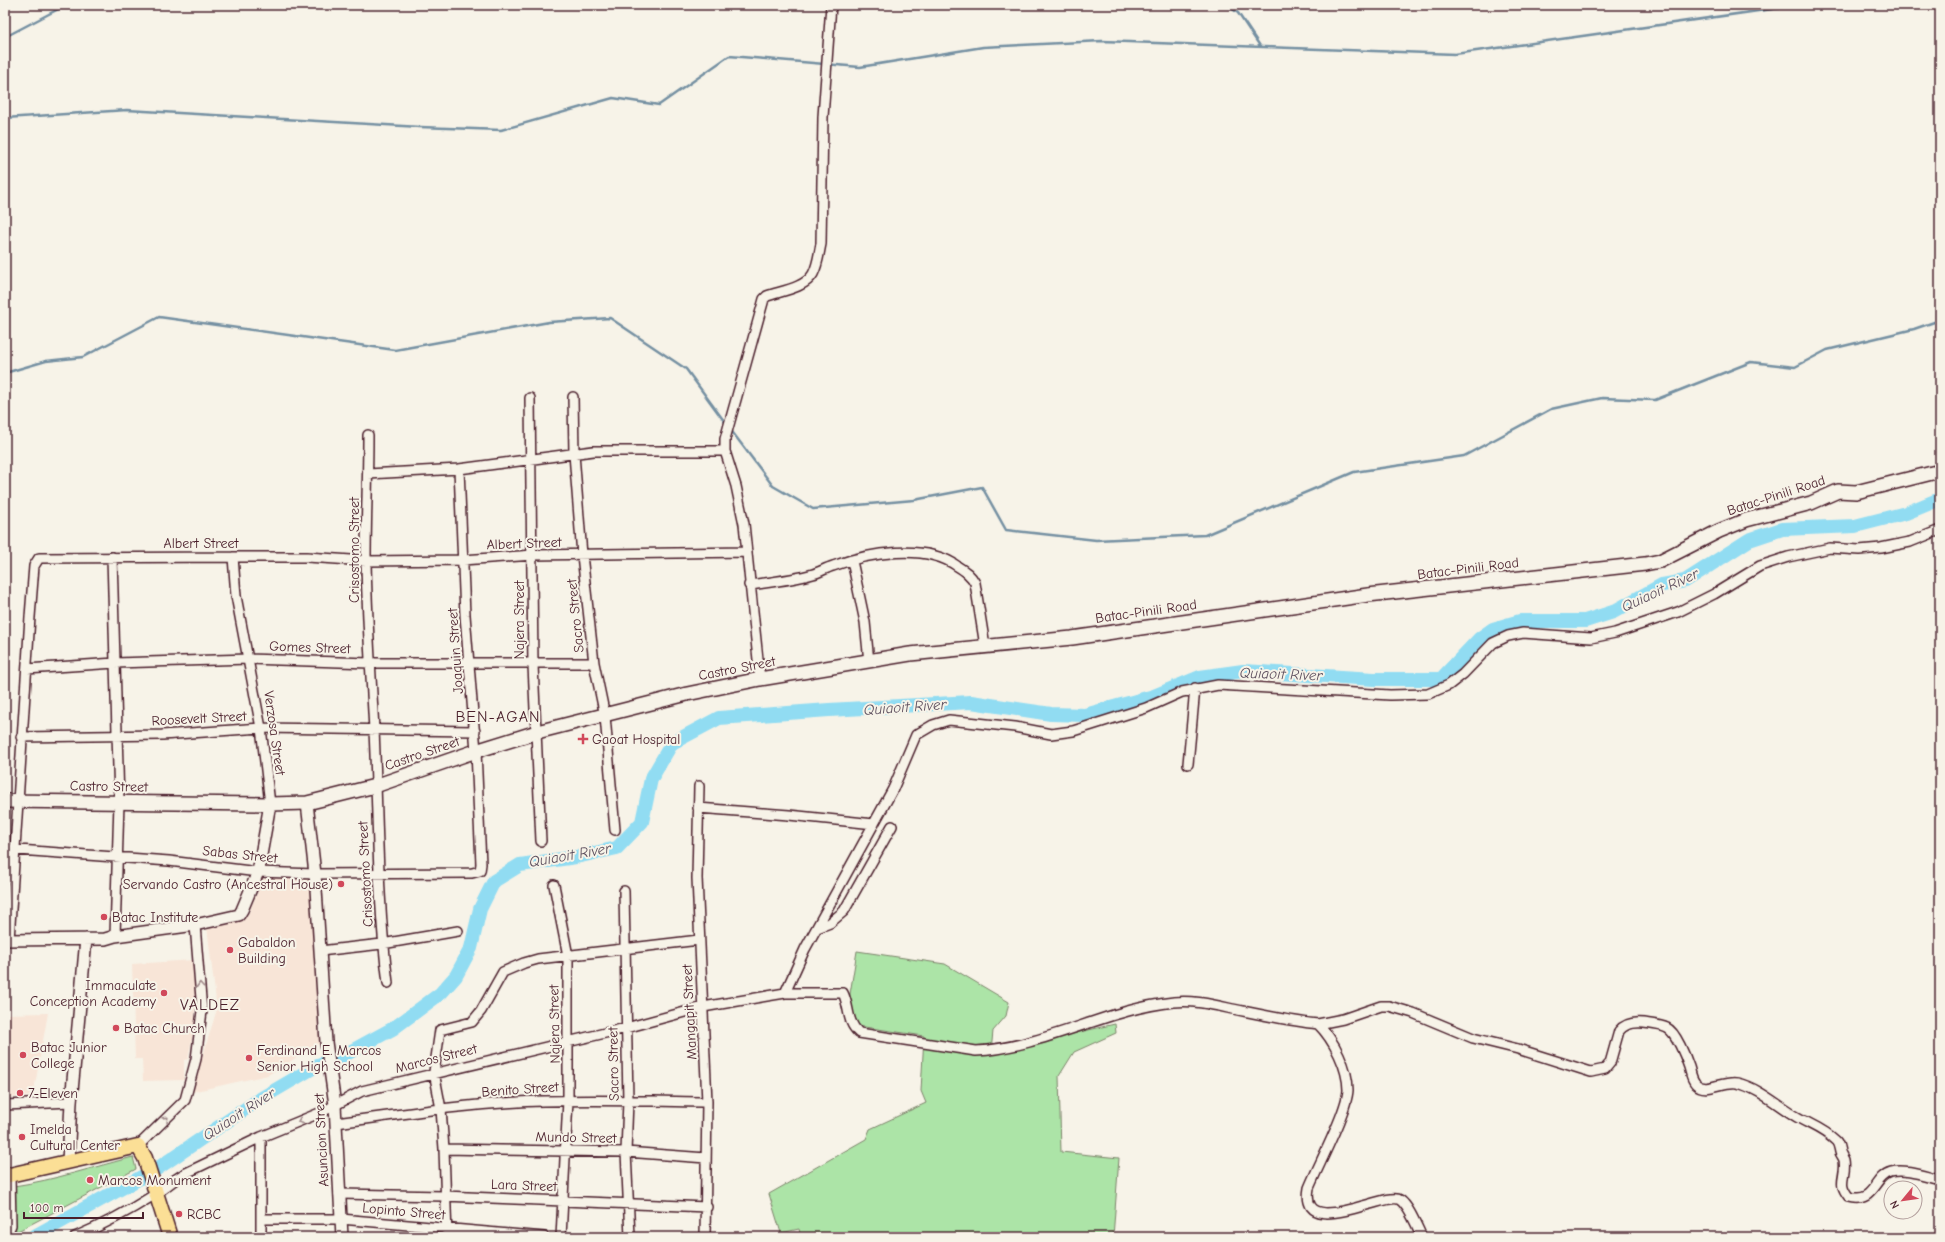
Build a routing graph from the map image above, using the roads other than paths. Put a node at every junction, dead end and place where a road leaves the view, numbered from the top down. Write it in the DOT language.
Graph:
graph roads {
  1 [pos="830,5"];
  2 [pos="573,397"];
  3 [pos="530,398"];
  4 [pos="368,435"];
  5 [pos="725,451"];
  6 [pos="574,454"];
  7 [pos="530,460"];
  8 [pos="459,469"];
  9 [pos="1940,471"];
  10 [pos="368,474"];
  11 [pos="1940,530"];
  12 [pos="747,552"];
  13 [pos="532,555"];
  14 [pos="582,555"];
  15 [pos="112,557"];
  16 [pos="233,557"];
  17 [pos="463,560"];
  18 [pos="366,561"];
  19 [pos="852,561"];
  20 [pos="749,585"];
  21 [pos="985,646"];
  22 [pos="249,659"];
  23 [pos="869,662"];
  24 [pos="115,663"];
  25 [pos="369,663"];
  26 [pos="469,663"];
  27 [pos="594,663"];
  28 [pos="533,665"];
  29 [pos="27,669"];
  30 [pos="760,679"];
  31 [pos="1195,688"];
  32 [pos="605,716"];
  33 [pos="261,728"];
  34 [pos="374,730"];
  35 [pos="475,731"];
  36 [pos="537,732"];
  37 [pos="117,736"];
  38 [pos="21,737"];
  39 [pos="476,751"];
  40 [pos="1188,764"];
  41 [pos="375,786"];
  42 [pos="699,786"];
  43 [pos="11,801"];
  44 [pos="119,802"];
  45 [pos="307,803"];
  46 [pos="270,804"];
  47 [pos="698,808"];
  48 [pos="874,824"];
  49 [pos="892,826"];
  50 [pos="615,830"];
  51 [pos="541,841"];
  52 [pos="5,849"];
  53 [pos="15,850"];
  54 [pos="118,858"];
  55 [pos="258,872"];
  56 [pos="472,873"];
  57 [pos="315,874"];
  58 [pos="377,874"];
  59 [pos="554,885"];
  60 [pos="624,891"];
  61 [pos="195,925"];
  62 [pos="817,928"];
  63 [pos="458,931"];
  64 [pos="115,936"];
  65 [pos="86,939"];
  66 [pos="7,940"];
  67 [pos="699,940"];
  68 [pos="382,944"];
  69 [pos="625,949"];
  70 [pos="320,951"];
  71 [pos="568,956"];
  72 [pos="388,983"];
  73 [pos="785,993"];
  74 [pos="703,1007"];
  75 [pos="1318,1024"];
  76 [pos="626,1028"];
  77 [pos="569,1041"];
  78 [pos="434,1072"];
  79 [pos="568,1100"];
  80 [pos="628,1101"];
  81 [pos="71,1102"];
  82 [pos="707,1102"];
  83 [pos="5,1105"];
  84 [pos="335,1105"];
  85 [pos="441,1109"];
  86 [pos="336,1123"];
  87 [pos="261,1137"];
  88 [pos="444,1149"];
  89 [pos="565,1151"];
  90 [pos="141,1152"];
  91 [pos="626,1152"];
  92 [pos="706,1158"];
  93 [pos="68,1162"];
  94 [pos="8,1176"];
  95 [pos="1940,1179"];
  96 [pos="155,1189"];
  97 [pos="339,1194"];
  98 [pos="444,1196"];
  99 [pos="563,1201"];
  100 [pos="629,1204"];
  101 [pos="707,1207"];
  102 [pos="261,1219"];
  103 [pos="340,1219"];
  104 [pos="8,1225"];
  105 [pos="447,1233"];
  106 [pos="6,1237"];
  107 [pos="75,1237"];
  108 [pos="170,1237"];
  109 [pos="261,1237"];
  110 [pos="342,1237"];
  111 [pos="544,1237"];
  112 [pos="561,1237"];
  113 [pos="630,1237"];
  114 [pos="705,1237"];
  115 [pos="1422,1237"];
  1 -- 5 [label="street"];
  2 -- 6 [label="street, Sacro Street"];
  3 -- 7 [label="street, Najera Street"];
  4 -- 10 [label="street, Crisostomo Street"];
  5 -- 6 [label="street"];
  5 -- 12 [label="street"];
  6 -- 7 [label="street"];
  6 -- 14 [label="street, Sacro Street"];
  7 -- 8 [label="street"];
  7 -- 13 [label="street, Najera Street"];
  8 -- 10 [label="street"];
  8 -- 17 [label="street, Joaquin Street"];
  9 -- 21 [label="main road, Batac-Pinili Road"];
  10 -- 18 [label="street, Crisostomo Street"];
  11 -- 31 [label="street"];
  12 -- 14 [label="street, Albert Street"];
  12 -- 20 [label="street"];
  13 -- 14 [label="street, Albert Street"];
  13 -- 17 [label="street, Albert Street"];
  13 -- 28 [label="street, Najera Street"];
  14 -- 27 [label="street, Sacro Street"];
  15 -- 16 [label="street, Albert Street"];
  15 -- 24 [label="street"];
  15 -- 29 [label="street, Albert Street"];
  16 -- 18 [label="street, Albert Street"];
  16 -- 22 [label="street, Verzosa Street"];
  17 -- 18 [label="street, Albert Street"];
  17 -- 26 [label="street, Joaquin Street"];
  18 -- 25 [label="street, Crisostomo Street"];
  19 -- 20 [label="street"];
  19 -- 21 [label="street"];
  19 -- 23 [label="street"];
  20 -- 30 [label="street"];
  21 -- 23 [label="main road, Castro Street"];
  22 -- 24 [label="street, Gomes Street"];
  22 -- 25 [label="street, Gomes Street"];
  22 -- 33 [label="street, Verzosa Street"];
  23 -- 30 [label="main road, Castro Street"];
  24 -- 29 [label="street, Gomes Street"];
  24 -- 37 [label="street"];
  25 -- 26 [label="street, Gomes Street"];
  25 -- 34 [label="street, Crisostomo Street"];
  26 -- 28 [label="street, Gomes Street"];
  26 -- 35 [label="street, Joaquin Street"];
  27 -- 28 [label="street, Gomes Street"];
  27 -- 32 [label="street, Sacro Street"];
  28 -- 36 [label="street, Najera Street"];
  29 -- 38 [label="street, Albert Street"];
  30 -- 32 [label="main road, Castro Street"];
  31 -- 40 [label="street"];
  31 -- 48 [label="street"];
  32 -- 36 [label="main road, Castro Street"];
  32 -- 50 [label="street, Sacro Street"];
  33 -- 34 [label="street, Roosevelt Street"];
  33 -- 37 [label="street, Roosevelt Street"];
  33 -- 46 [label="street, Verzosa Street"];
  34 -- 35 [label="street, Roosevelt Street"];
  34 -- 41 [label="street, Crisostomo Street"];
  35 -- 39 [label="street, Joaquin Street"];
  36 -- 39 [label="main road, Castro Street"];
  36 -- 51 [label="street, Najera Street"];
  37 -- 38 [label="street, Roosevelt Street"];
  37 -- 44 [label="street"];
  38 -- 43 [label="street, Albert Street"];
  39 -- 41 [label="main road, Castro Street"];
  39 -- 56 [label="street, Joaquin Street"];
  41 -- 45 [label="main road, Castro Street"];
  41 -- 58 [label="street, Crisostomo Street"];
  42 -- 47 [label="street, Mangapit Street"];
  43 -- 44 [label="main road, Castro Street"];
  43 -- 53 [label="street, Albert Street"];
  44 -- 46 [label="main road, Castro Street"];
  44 -- 54 [label="street"];
  45 -- 46 [label="main road, Castro Street"];
  45 -- 57 [label="street, Asuncion Street"];
  46 -- 55 [label="street, Verzosa Street"];
  47 -- 48 [label="street"];
  47 -- 67 [label="street, Mangapit Street"];
  48 -- 62 [label="street"];
  49 -- 62 [label="street"];
  52 -- 53 [label="street, Sabas Street"];
  53 -- 54 [label="street, Sabas Street"];
  53 -- 66 [label="street, Albert Street"];
  54 -- 55 [label="street, Sabas Street"];
  54 -- 64 [label="street"];
  55 -- 57 [label="street, Sabas Street"];
  55 -- 61 [label="street, Verzosa Street"];
  56 -- 58 [label="street, Sabas Street"];
  57 -- 58 [label="street, Sabas Street"];
  57 -- 70 [label="street, Asuncion Street"];
  58 -- 68 [label="street, Crisostomo Street"];
  59 -- 71 [label="street, Najera Street"];
  60 -- 69 [label="street, Sacro Street"];
  61 -- 64 [label="street"];
  90 -- 61 [label="street, one-way"];
  62 -- 73 [label="street"];
  63 -- 68 [label="street"];
  64 -- 65 [label="street"];
  65 -- 66 [label="street"];
  65 -- 81 [label="street"];
  67 -- 69 [label="street"];
  67 -- 74 [label="street, Mangapit Street"];
  68 -- 70 [label="street"];
  68 -- 72 [label="street, Crisostomo Street"];
  69 -- 71 [label="street"];
  69 -- 76 [label="street, Sacro Street"];
  70 -- 84 [label="street, Asuncion Street"];
  71 -- 77 [label="street, Najera Street"];
  71 -- 78 [label="street"];
  73 -- 74 [label="street, Marcos Street"];
  73 -- 75 [label="street, Marcos Street"];
  74 -- 76 [label="street, Marcos Street"];
  74 -- 82 [label="street, Mangapit Street"];
  75 -- 95 [label="street"];
  75 -- 115 [label="street"];
  76 -- 77 [label="street, Marcos Street"];
  76 -- 80 [label="street, Sacro Street"];
  77 -- 78 [label="street, Marcos Street"];
  77 -- 79 [label="street, Najera Street"];
  78 -- 84 [label="street, Marcos Street"];
  78 -- 85 [label="street"];
  79 -- 80 [label="street, Benito Street"];
  79 -- 85 [label="street, Benito Street"];
  79 -- 89 [label="street, Najera Street"];
  80 -- 82 [label="street, Benito Street"];
  80 -- 91 [label="street, Sacro Street"];
  81 -- 83 [label="street"];
  81 -- 93 [label="street"];
  82 -- 92 [label="street, Mangapit Street"];
  84 -- 86 [label="street, Asuncion Street"];
  84 -- 87 [label="street, Marcos Street, one-way"];
  85 -- 86 [label="street, Benito Street"];
  85 -- 88 [label="street"];
  86 -- 97 [label="street, Asuncion Street"];
  87 -- 96 [label="street, Marcos Street"];
  87 -- 102 [label="street"];
  88 -- 89 [label="street, Mundo Street"];
  88 -- 98 [label="street"];
  89 -- 91 [label="street, Mundo Street"];
  89 -- 99 [label="street, Najera Street"];
  90 -- 93 [label="main road"];
  90 -- 96 [label="main road"];
  91 -- 92 [label="street, Mundo Street"];
  91 -- 100 [label="street, Sacro Street"];
  92 -- 101 [label="street, Mangapit Street"];
  93 -- 94 [label="main road"];
  94 -- 104 [label="street"];
  96 -- 107 [label="street, Marcos Street"];
  96 -- 108 [label="main road"];
  97 -- 98 [label="street, Lara Street"];
  97 -- 103 [label="street, Asuncion Street"];
  98 -- 99 [label="street, Lara Street"];
  98 -- 105 [label="street"];
  99 -- 100 [label="street, Lara Street"];
  99 -- 112 [label="street, Najera Street"];
  100 -- 101 [label="street, Lara Street"];
  100 -- 113 [label="street, Sacro Street"];
  101 -- 114 [label="street, Mangapit Street"];
  102 -- 103 [label="street, Lopinto Street"];
  102 -- 109 [label="street"];
  103 -- 105 [label="street, Lopinto Street"];
  103 -- 110 [label="street, Asuncion Street"];
  104 -- 106 [label="street"];
  105 -- 111 [label="street, Lopinto Street"];
}
